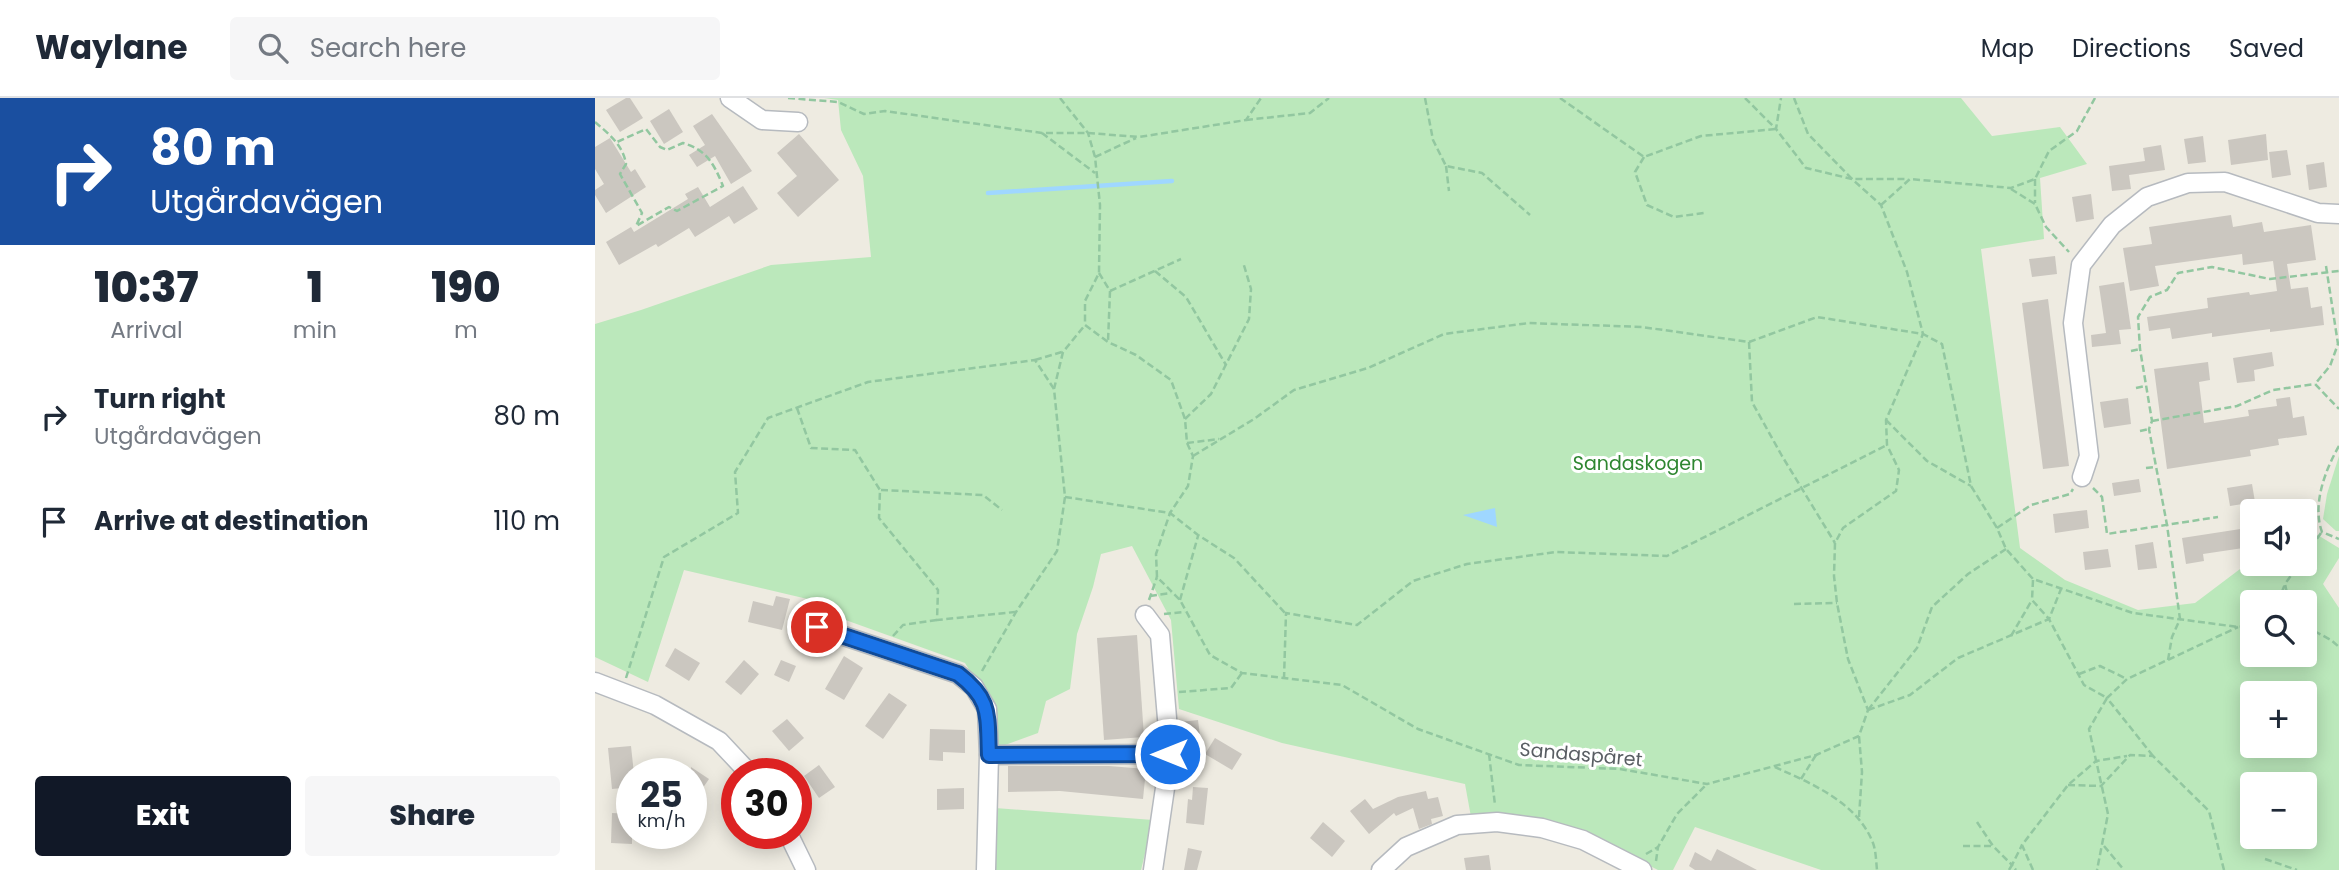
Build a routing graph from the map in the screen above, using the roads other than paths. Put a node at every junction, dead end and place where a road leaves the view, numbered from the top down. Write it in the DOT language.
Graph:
graph roads {
  1 [pos="730,98"];
  2 [pos="798,122"];
  3 [pos="2339,214"];
  4 [pos="2082,477"];
  5 [pos="1145,615"];
  6 [pos="817,627"];
  7 [pos="595,682"];
  8 [pos="1170,754"];
  9 [pos="989,755"];
  10 [pos="735,758"];
  11 [pos="796,849"];
  12 [pos="1635,867"];
  13 [pos="806,870"];
  14 [pos="986,870"];
  15 [pos="1153,870"];
  16 [pos="1381,870"];
  1 -- 2 [label="street"];
  3 -- 4 [label="street"];
  5 -- 8 [label="street"];
  6 -- 9 [label="street"];
  7 -- 10 [label="street"];
  8 -- 9 [label="street"];
  8 -- 15 [label="street"];
  9 -- 14 [label="street"];
  11 -- 13 [label="street"];
  12 -- 16 [label="street"];
}
